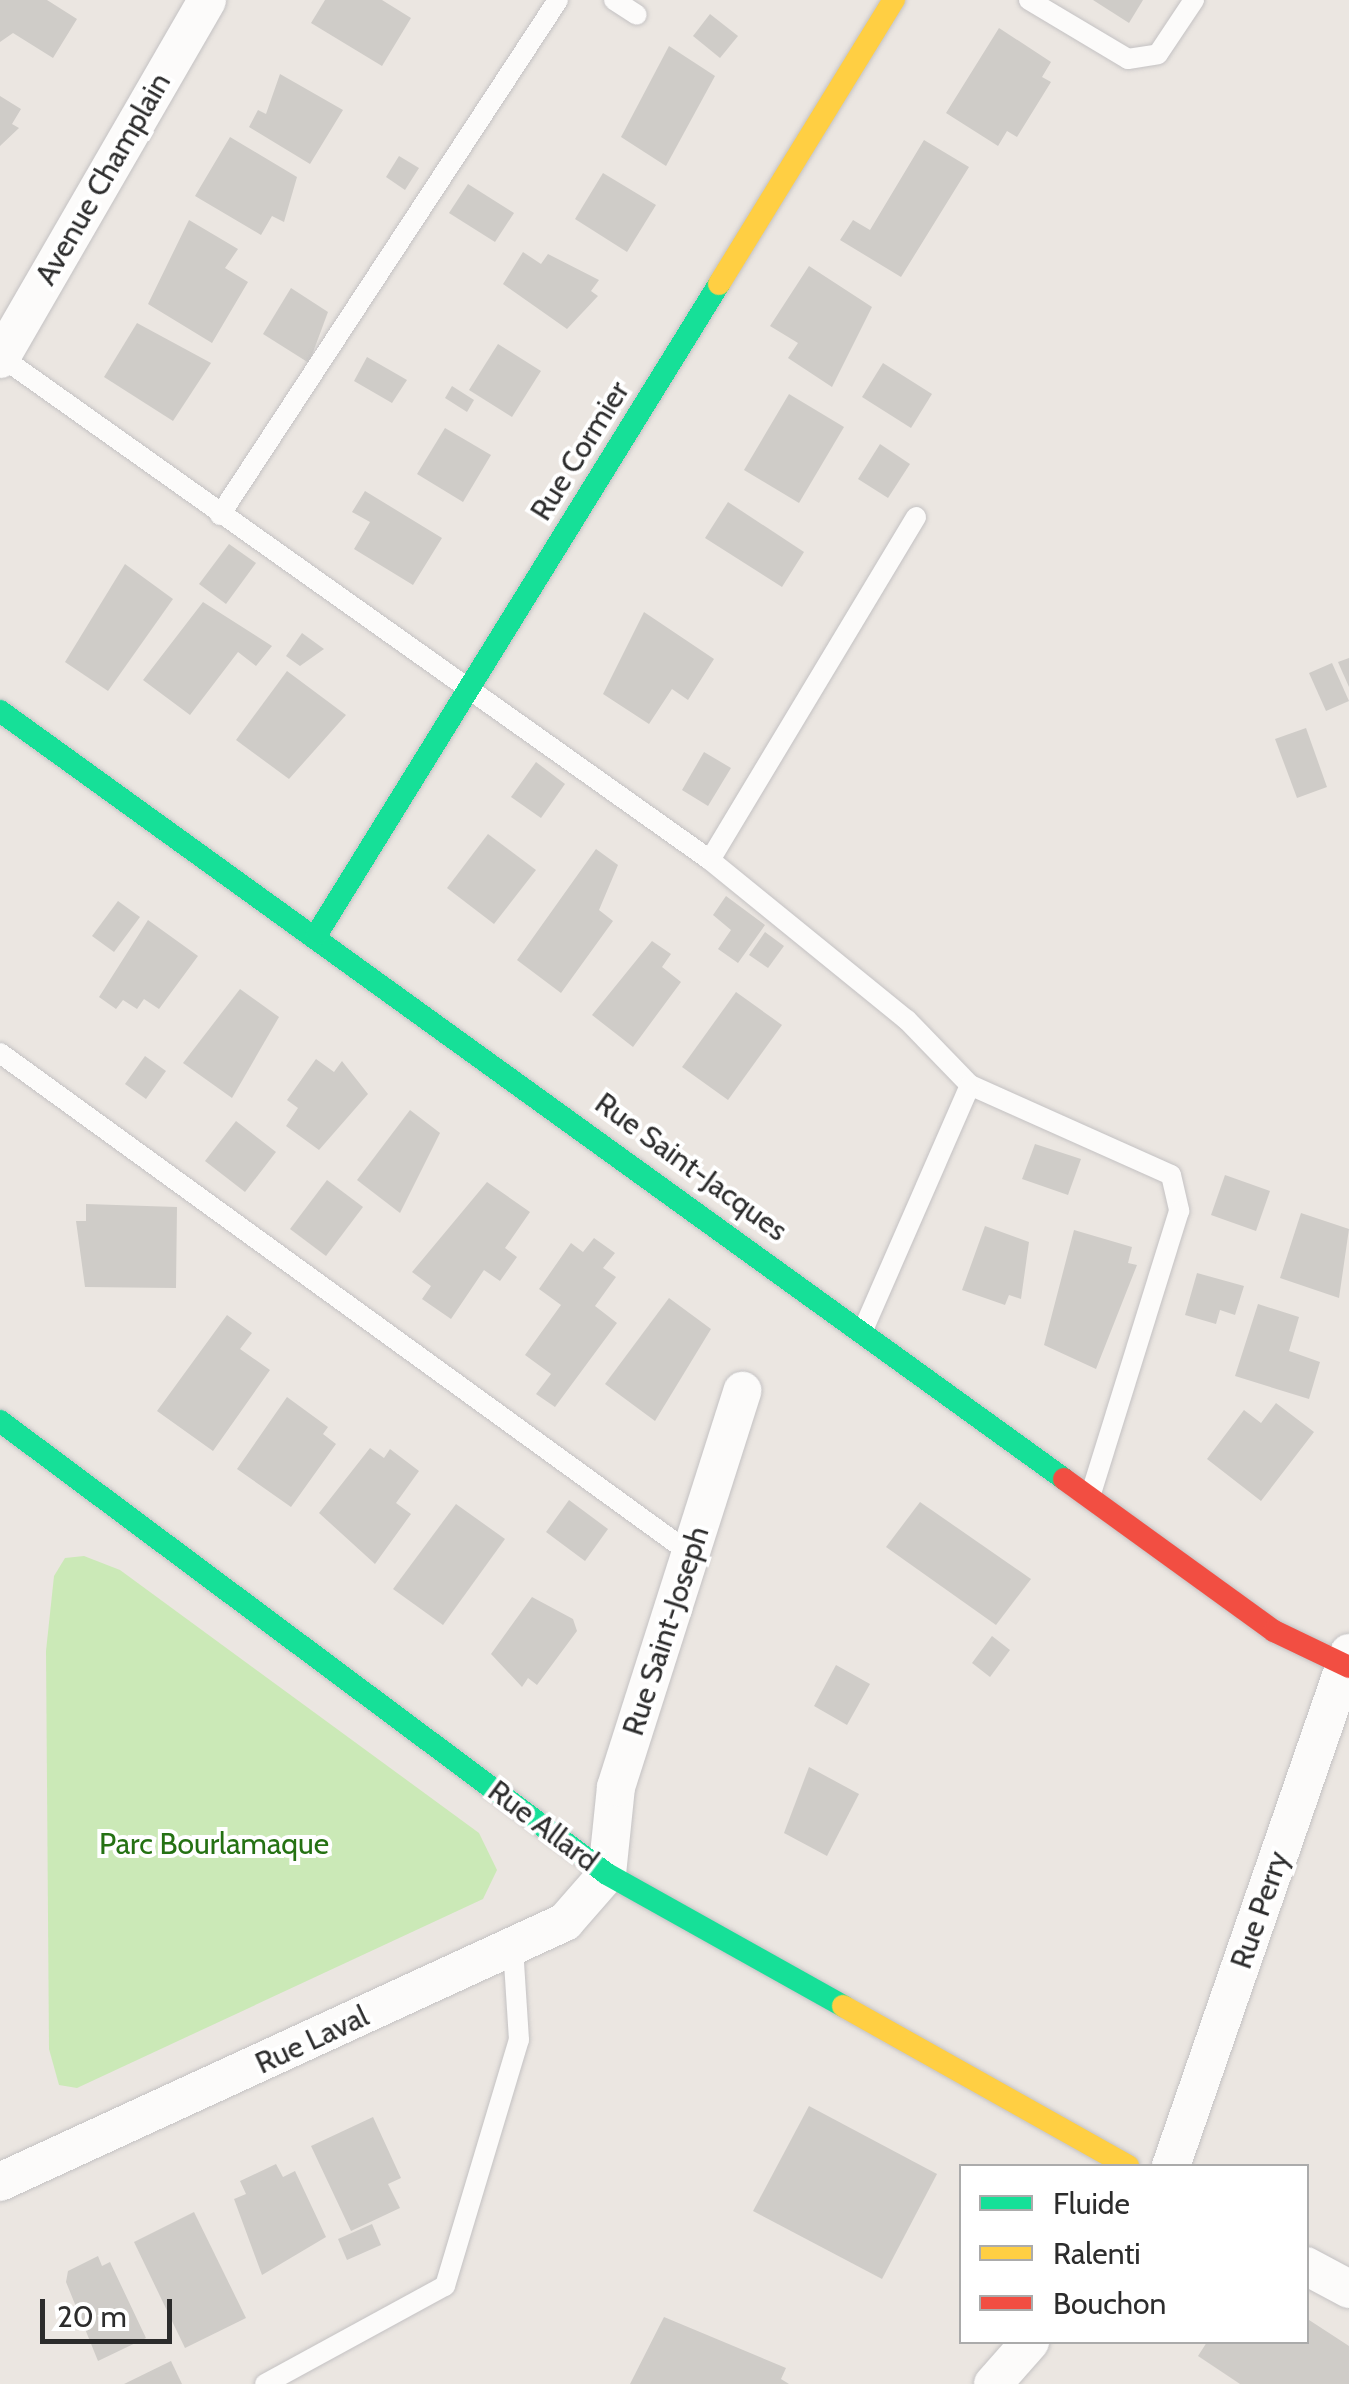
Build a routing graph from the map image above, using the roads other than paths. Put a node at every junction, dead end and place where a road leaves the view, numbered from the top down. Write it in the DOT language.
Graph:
graph roads {
  1 [pos="207,0"];
  2 [pos="558,0"];
  3 [pos="614,0"];
  4 [pos="894,0"];
  5 [pos="1029,0"];
  6 [pos="1194,0"];
  7 [pos="637,14"];
  8 [pos="0,357"];
  9 [pos="220,515"];
  10 [pos="916,517"];
  11 [pos="472,686"];
  12 [pos="0,711"];
  13 [pos="710,860"];
  14 [pos="317,934"];
  15 [pos="0,1054"];
  16 [pos="970,1085"];
  17 [pos="863,1330"];
  18 [pos="742,1392"];
  19 [pos="0,1422"];
  20 [pos="1090,1498"];
  21 [pos="691,1554"];
  22 [pos="1348,1662"];
  23 [pos="607,1874"];
  24 [pos="514,1948"];
  25 [pos="1124,2164"];
  26 [pos="1173,2164"];
  27 [pos="0,2182"];
  28 [pos="1309,2268"];
  29 [pos="1349,2289"];
  30 [pos="1028,2344"];
  31 [pos="265,2384"];
  32 [pos="993,2384"];
  1 -- 8 [label="street, Avenue Champlain"];
  2 -- 9 [label="lane"];
  3 -- 7 [label="lane"];
  4 -- 11 [label="street, Rue Cormier"];
  5 -- 6 [label="lane"];
  8 -- 9 [label="lane"];
  9 -- 11 [label="lane"];
  10 -- 13 [label="lane"];
  11 -- 13 [label="lane"];
  11 -- 14 [label="street, Rue Cormier"];
  12 -- 14 [label="street, Rue Saint-Jacques"];
  13 -- 16 [label="lane"];
  14 -- 17 [label="street, Rue Saint-Jacques"];
  15 -- 21 [label="lane"];
  16 -- 17 [label="lane"];
  16 -- 20 [label="lane"];
  17 -- 20 [label="street, Rue Saint-Jacques"];
  18 -- 21 [label="street, Rue Saint-Joseph"];
  19 -- 23 [label="street, Rue Allard"];
  20 -- 22 [label="street, Rue Saint-Jacques"];
  21 -- 23 [label="street, Rue Saint-Joseph"];
  22 -- 26 [label="street, Rue Perry"];
  23 -- 24 [label="street, Rue Laval"];
  23 -- 25 [label="street, Rue Allard"];
  24 -- 27 [label="street, Rue Laval"];
  24 -- 31 [label="lane"];
  28 -- 29 [label="street"];
  30 -- 32 [label="street"];
}
